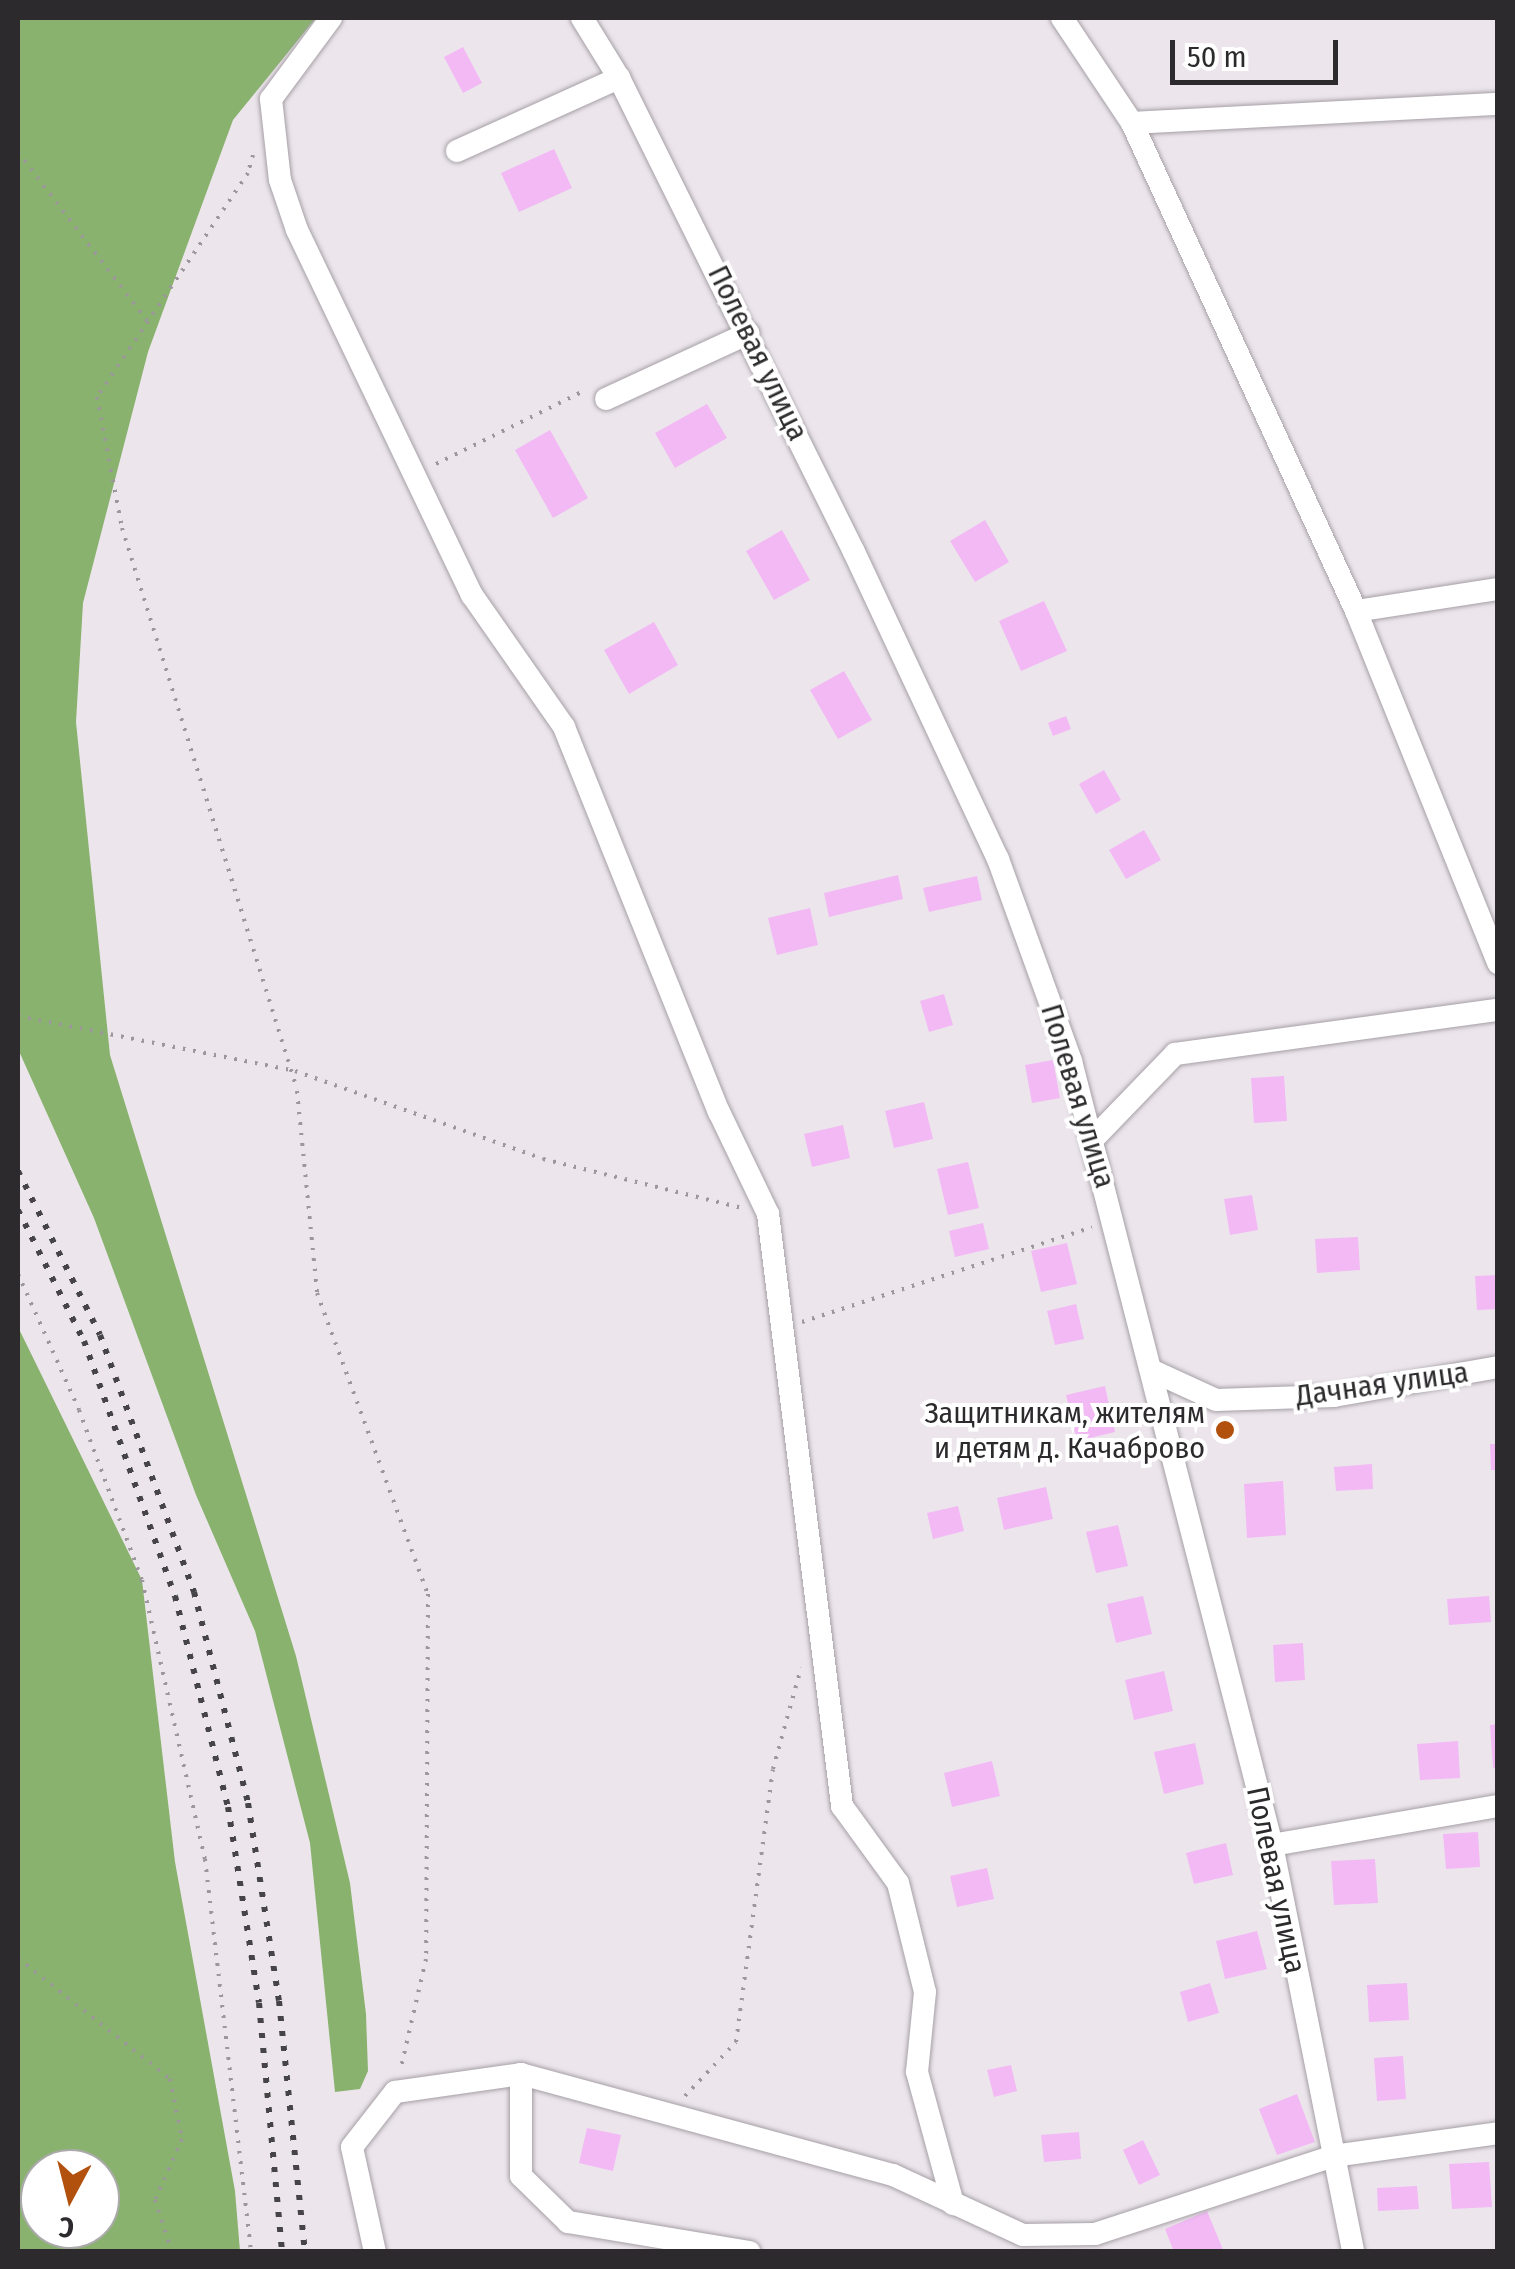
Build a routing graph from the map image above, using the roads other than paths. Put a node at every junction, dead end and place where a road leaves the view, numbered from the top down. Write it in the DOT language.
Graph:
graph roads {
  1 [pos="330,18"];
  2 [pos="582,18"];
  3 [pos="1062,18"];
  4 [pos="620,78"];
  5 [pos="1498,104"];
  6 [pos="1132,123"];
  7 [pos="457,151"];
  8 [pos="749,333"];
  9 [pos="598,394"];
  10 [pos="1498,589"];
  11 [pos="1356,611"];
  12 [pos="1498,962"];
  13 [pos="1498,1010"];
  14 [pos="1094,1138"];
  15 [pos="1498,1367"];
  16 [pos="1153,1371"];
  17 [pos="1498,1806"];
  18 [pos="1272,1845"];
  19 [pos="521,2074"];
  20 [pos="1498,2133"];
  21 [pos="1333,2156"];
  22 [pos="953,2204"];
  23 [pos="375,2252"];
  24 [pos="750,2252"];
  25 [pos="1353,2252"];
  1 -- 22 [label="street"];
  2 -- 4 [label="street, Полевая улица"];
  3 -- 6 [label="street"];
  4 -- 7 [label="street"];
  4 -- 8 [label="street, Полевая улица"];
  5 -- 6 [label="street"];
  6 -- 11 [label="street"];
  8 -- 9 [label="street"];
  8 -- 14 [label="street, Полевая улица"];
  10 -- 11 [label="street"];
  11 -- 12 [label="street"];
  13 -- 14 [label="street"];
  14 -- 16 [label="street, Полевая улица"];
  15 -- 16 [label="street, Дачная улица"];
  16 -- 18 [label="street, Полевая улица"];
  17 -- 18 [label="street"];
  18 -- 21 [label="street, Полевая улица"];
  19 -- 22 [label="street"];
  19 -- 23 [label="street"];
  19 -- 24 [label="street"];
  20 -- 21 [label="street"];
  21 -- 22 [label="street"];
  21 -- 25 [label="street, Полевая улица"];
}
